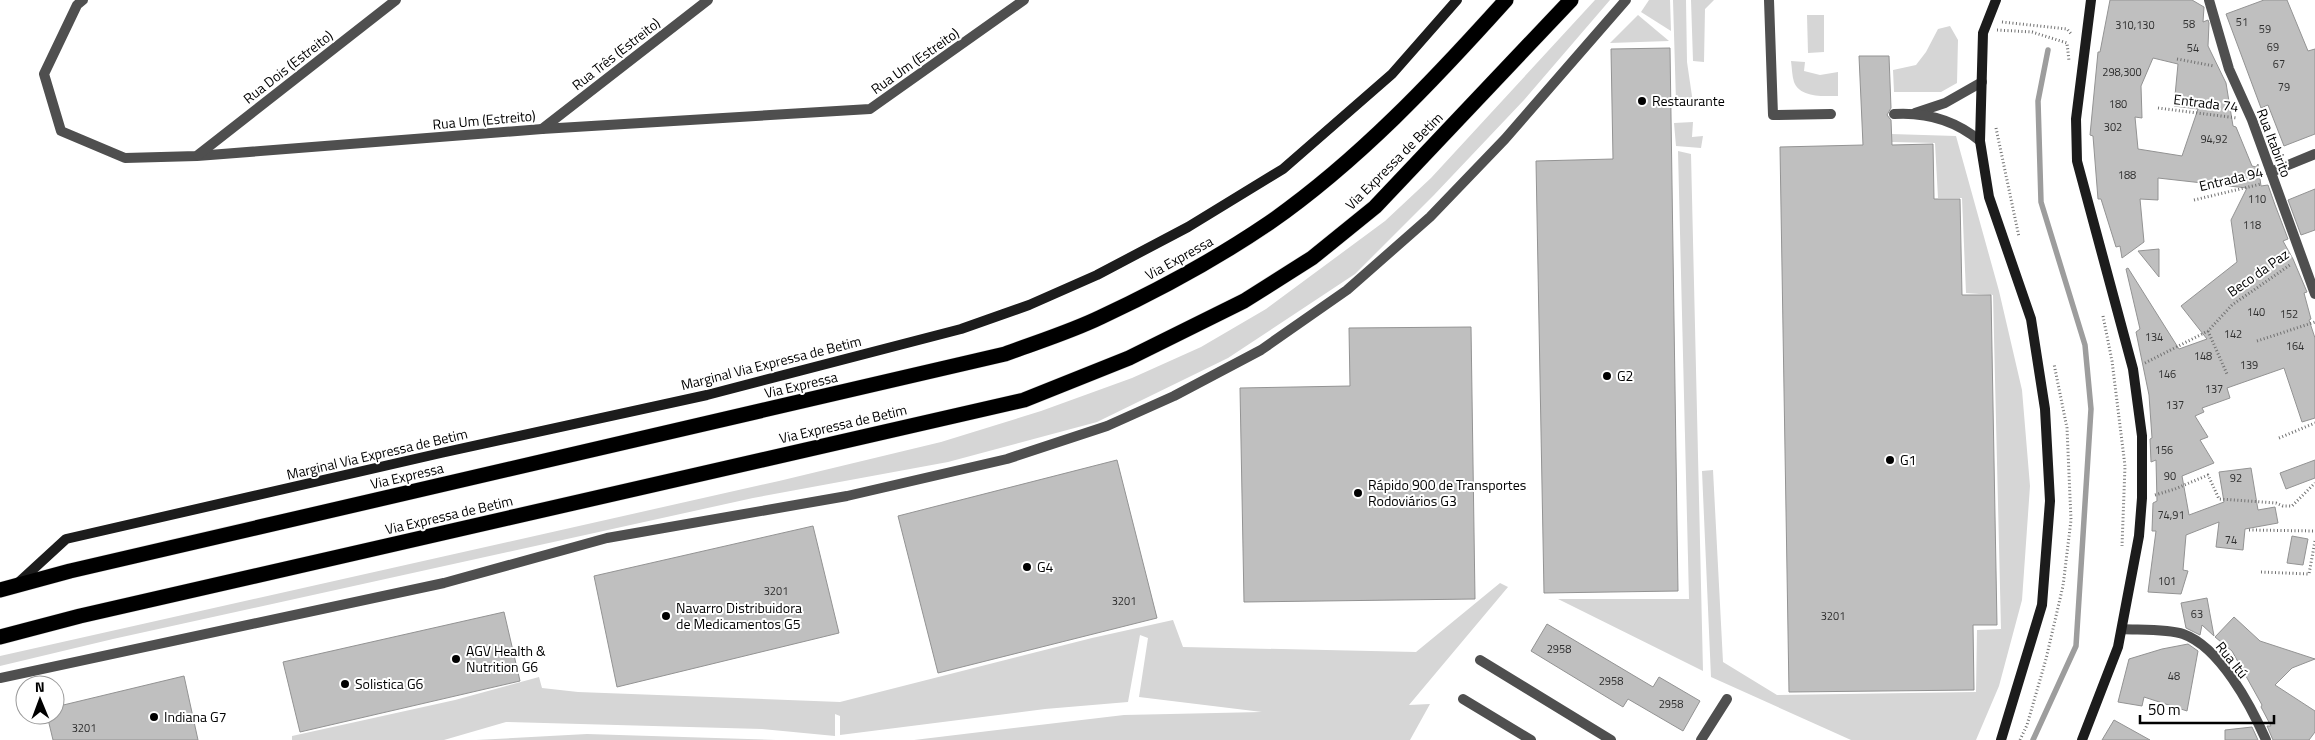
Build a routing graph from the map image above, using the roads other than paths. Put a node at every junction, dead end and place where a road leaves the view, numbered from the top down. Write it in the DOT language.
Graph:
graph roads {
  1 [pos="83,0"];
  2 [pos="396,0"];
  3 [pos="708,0"];
  4 [pos="1024,0"];
  5 [pos="1457,0"];
  6 [pos="1506,0"];
  7 [pos="1571,0"];
  8 [pos="1626,0"];
  9 [pos="1769,0"];
  10 [pos="1996,0"];
  11 [pos="2092,0"];
  12 [pos="2209,0"];
  13 [pos="1982,82"];
  14 [pos="1914,113"];
  15 [pos="1831,114"];
  16 [pos="1894,114"];
  17 [pos="542,129"];
  18 [pos="1980,141"];
  19 [pos="2315,154"];
  20 [pos="198,156"];
  21 [pos="2272,176"];
  22 [pos="2315,294"];
  23 [pos="7,588"];
  24 [pos="2122,628"];
  25 [pos="0,637"];
  26 [pos="1480,660"];
  27 [pos="0,678"];
  28 [pos="1463,699"];
  29 [pos="1727,699"];
  30 [pos="1531,740"];
  31 [pos="1611,740"];
  32 [pos="1701,740"];
  33 [pos="2001,740"];
  34 [pos="2082,740"];
  35 [pos="2266,740"];
  1 -- 20 [label="street, Rua Um (Estreito)"];
  2 -- 20 [label="street, Rua Dois (Estreito)"];
  3 -- 17 [label="street, Rua Três (Estreito)"];
  4 -- 17 [label="street, Rua Um (Estreito)"];
  5 -- 23 [label="street, Marginal Via Expressa de Betim"];
  6 -- 23 [label="highway, Via Expressa"];
  7 -- 25 [label="highway, Via Expressa de Betim"];
  8 -- 27 [label="street"];
  9 -- 15 [label="street"];
  10 -- 13 [label="street"];
  11 -- 24 [label="street"];
  12 -- 21 [label="street, Rua Itabirito"];
  13 -- 14 [label="street"];
  13 -- 18 [label="street"];
  14 -- 16 [label="street"];
  14 -- 18 [label="street"];
  17 -- 20 [label="street, Rua Um (Estreito)"];
  18 -- 33 [label="street"];
  19 -- 21 [label="street"];
  21 -- 22 [label="street, Rua Itabirito"];
  24 -- 34 [label="street"];
  24 -- 35 [label="street, Rua Itú"];
  26 -- 31 [label="street"];
  28 -- 30 [label="street"];
  29 -- 32 [label="street"];
}
